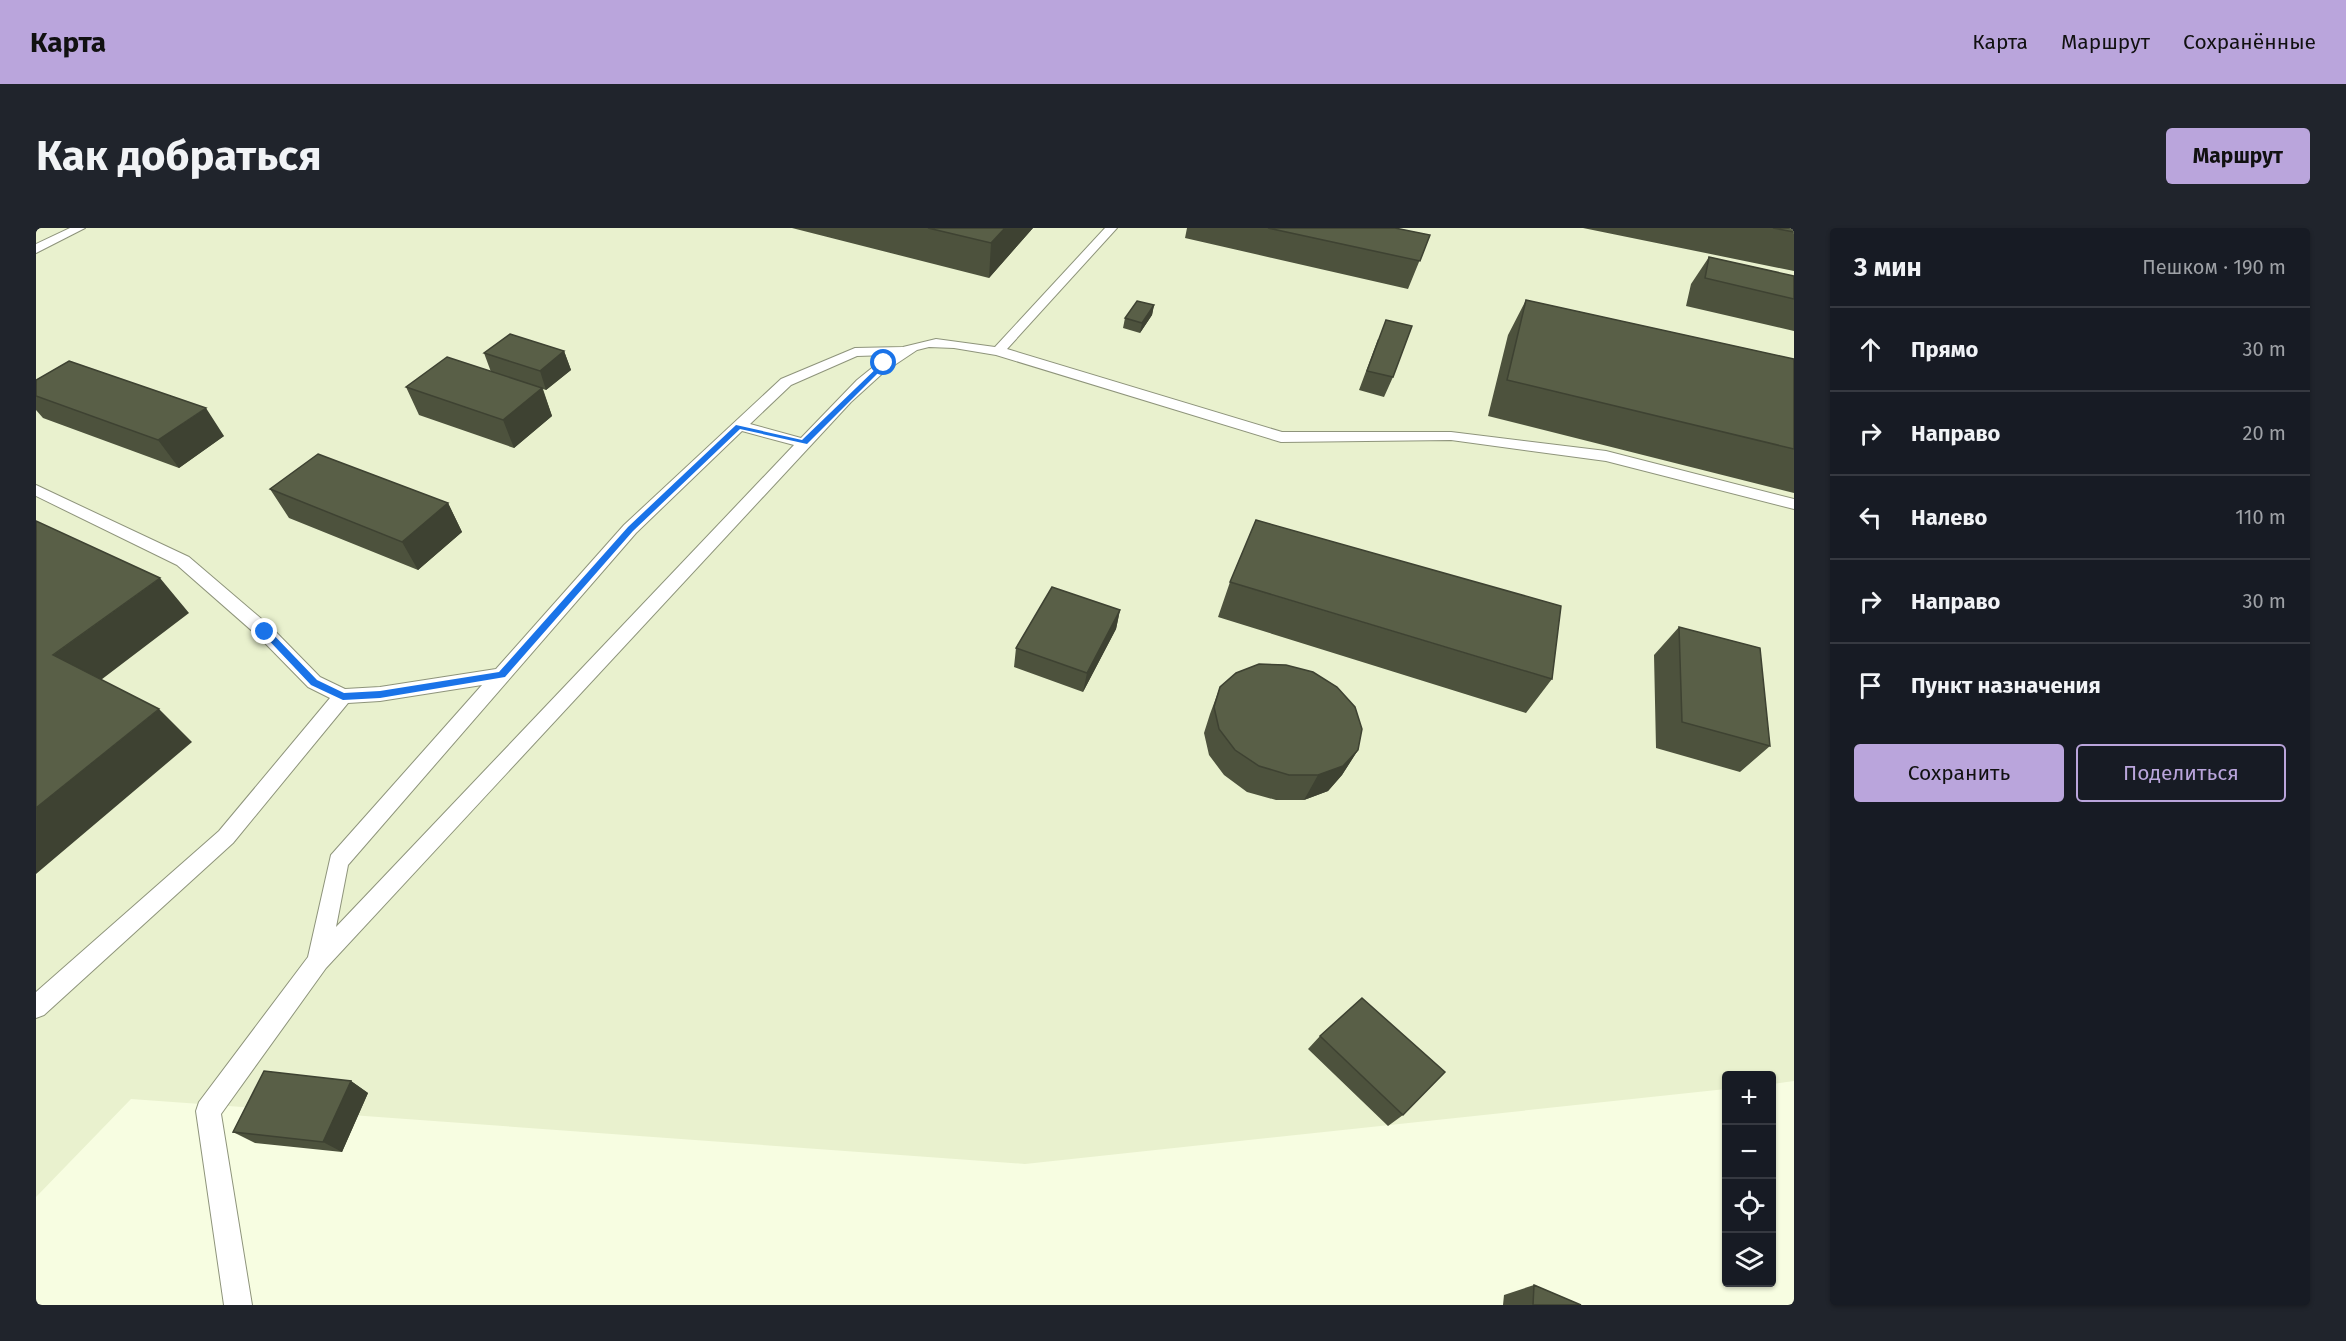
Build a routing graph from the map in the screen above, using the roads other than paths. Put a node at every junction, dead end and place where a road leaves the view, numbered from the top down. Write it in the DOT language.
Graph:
graph roads {
  1 [pos="79,228"];
  2 [pos="1111,228"];
  3 [pos="36,249"];
  4 [pos="903,351"];
  5 [pos="998,351"];
  6 [pos="739,426"];
  7 [pos="804,443"];
  8 [pos="36,490"];
  9 [pos="1794,504"];
  10 [pos="502,675"];
  11 [pos="343,696"];
  12 [pos="318,961"];
  13 [pos="36,1007"];
  14 [pos="238,1305"];
  1 -- 3 [label="lane"];
  2 -- 5 [label="lane"];
  4 -- 5 [label="lane"];
  4 -- 6 [label="lane"];
  4 -- 7 [label="lane"];
  5 -- 9 [label="lane"];
  6 -- 7 [label="lane"];
  6 -- 10 [label="lane"];
  7 -- 12 [label="lane"];
  8 -- 11 [label="lane"];
  10 -- 11 [label="lane"];
  10 -- 12 [label="lane"];
  11 -- 13 [label="lane"];
  12 -- 14 [label="lane"];
}
